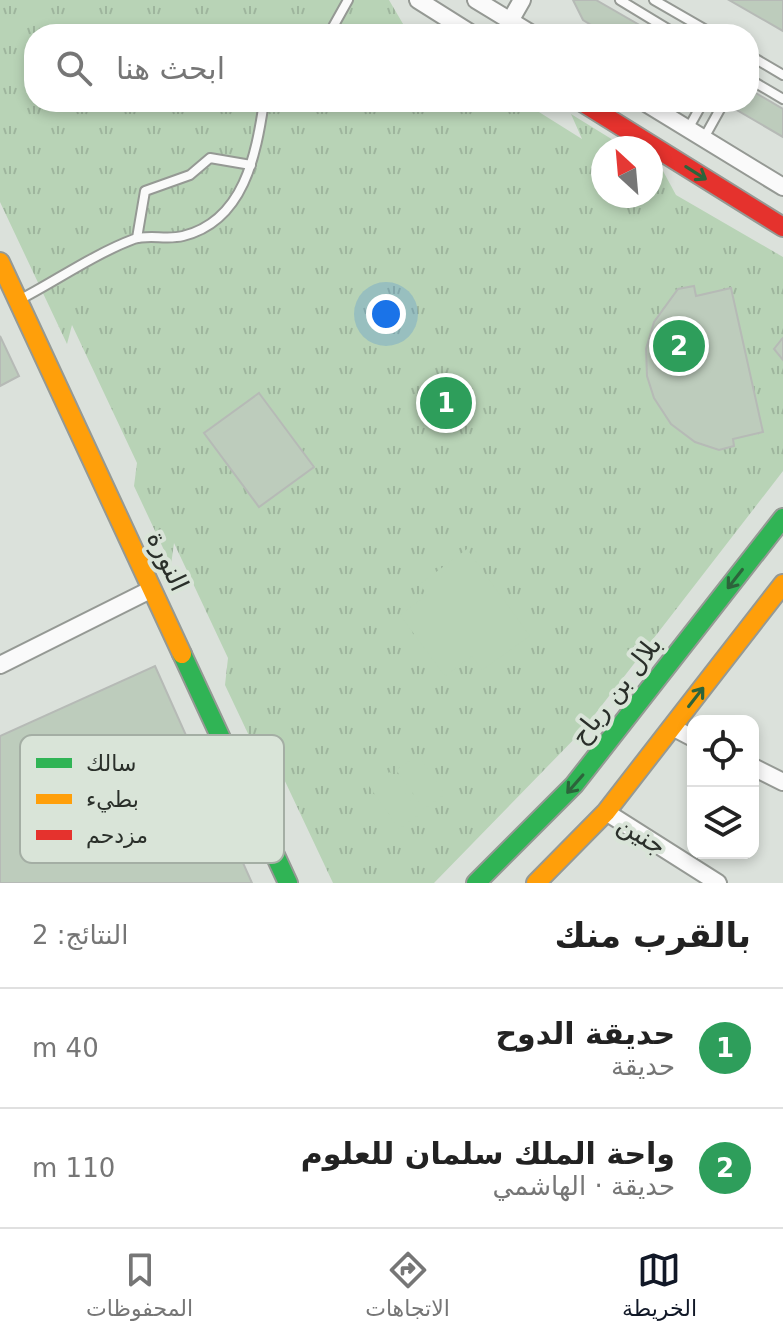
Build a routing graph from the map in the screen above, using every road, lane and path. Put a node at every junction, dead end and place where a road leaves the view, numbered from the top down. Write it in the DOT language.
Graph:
graph roads {
  1 [pos="348,0"];
  2 [pos="418,0"];
  3 [pos="476,0"];
  4 [pos="522,0"];
  5 [pos="620,0"];
  6 [pos="654,0"];
  7 [pos="510,21"];
  8 [pos="335,24"];
  9 [pos="456,24"];
  10 [pos="515,24"];
  11 [pos="660,24"];
  12 [pos="696,24"];
  13 [pos="759,62"];
  14 [pos="783,75"];
  15 [pos="759,85"];
  16 [pos="783,99"];
  17 [pos="262,112"];
  18 [pos="598,112"];
  19 [pos="660,112"];
  20 [pos="697,112"];
  21 [pos="718,112"];
  22 [pos="688,129"];
  23 [pos="704,138"];
  24 [pos="251,165"];
  25 [pos="783,187"];
  26 [pos="783,227"];
  27 [pos="137,238"];
  28 [pos="0,262"];
  29 [pos="18,301"];
  30 [pos="783,518"];
  31 [pos="783,584"];
  32 [pos="152,589"];
  33 [pos="0,665"];
  34 [pos="672,727"];
  35 [pos="220,735"];
  36 [pos="687,735"];
  37 [pos="759,770"];
  38 [pos="783,782"];
  39 [pos="606,812"];
  40 [pos="279,863"];
  41 [pos="288,883"];
  42 [pos="476,883"];
  43 [pos="536,883"];
  44 [pos="718,883"];
  1 -- 8 [label="lane"];
  2 -- 9 [label="street"];
  3 -- 7 [label="street"];
  4 -- 7 [label="street"];
  5 -- 11 [label="lane"];
  6 -- 12 [label="lane"];
  7 -- 10 [label="street"];
  13 -- 14 [label="lane"];
  15 -- 16 [label="lane"];
  17 -- 24 [label="lane"];
  18 -- 26 [label="street, one-way"];
  19 -- 22 [label="street"];
  20 -- 22 [label="lane"];
  21 -- 23 [label="lane"];
  22 -- 23 [label="street"];
  23 -- 25 [label="street"];
  24 -- 27 [label="lane"];
  24 -- 27 [label="lane"];
  27 -- 29 [label="lane"];
  28 -- 29 [label="street, النورة"];
  29 -- 32 [label="street, النورة"];
  30 -- 42 [label="street, بلال بن رباح, one-way"];
  34 -- 31 [label="street, one-way"];
  32 -- 33 [label="street"];
  32 -- 35 [label="street, النورة"];
  34 -- 36 [label="street"];
  34 -- 39 [label="street"];
  37 -- 38 [label="street"];
  39 -- 43 [label="street"];
  39 -- 44 [label="street, جنين"];
  40 -- 41 [label="street, النورة"];
}
